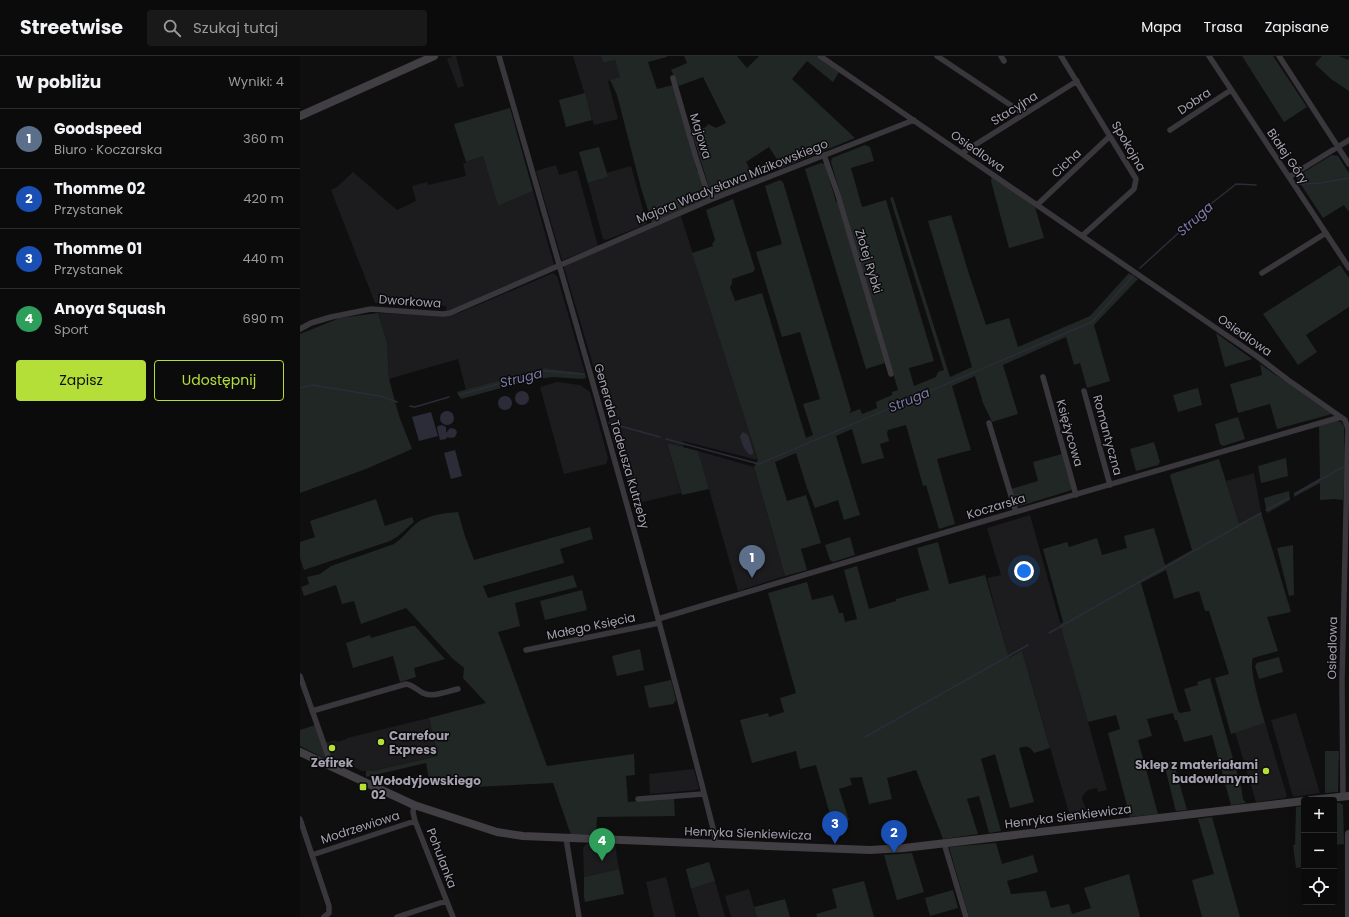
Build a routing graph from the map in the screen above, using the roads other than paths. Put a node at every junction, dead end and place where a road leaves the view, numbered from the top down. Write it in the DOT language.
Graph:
graph roads {
  1 [pos="434,56"];
  2 [pos="499,56"];
  3 [pos="820,56"];
  4 [pos="937,56"];
  5 [pos="1061,56"];
  6 [pos="1209,56"];
  7 [pos="1279,56"];
  8 [pos="673,78"];
  9 [pos="1077,81"];
  10 [pos="1231,90"];
  11 [pos="1024,114"];
  12 [pos="300,116"];
  13 [pos="914,120"];
  14 [pos="1170,130"];
  15 [pos="1110,136"];
  16 [pos="1349,140"];
  17 [pos="1338,147"];
  18 [pos="962,153"];
  19 [pos="824,155"];
  20 [pos="1349,164"];
  21 [pos="1289,177"];
  22 [pos="710,200"];
  23 [pos="1037,205"];
  24 [pos="1326,233"];
  25 [pos="1082,236"];
  26 [pos="560,265"];
  27 [pos="1349,268"];
  28 [pos="1262,273"];
  29 [pos="300,329"];
  30 [pos="891,374"];
  31 [pos="1043,377"];
  32 [pos="1084,391"];
  33 [pos="1341,417"];
  34 [pos="989,423"];
  35 [pos="1110,485"];
  36 [pos="1076,495"];
  37 [pos="1016,512"];
  38 [pos="658,621"];
  39 [pos="526,650"];
  40 [pos="300,676"];
  41 [pos="458,689"];
  42 [pos="312,711"];
  43 [pos="300,752"];
  44 [pos="332,768"];
  45 [pos="703,794"];
  46 [pos="1347,798"];
  47 [pos="638,799"];
  48 [pos="1337,799"];
  49 [pos="1301,801"];
  50 [pos="414,805"];
  51 [pos="300,819"];
  52 [pos="415,821"];
  53 [pos="1349,834"];
  54 [pos="566,838"];
  55 [pos="944,843"];
  56 [pos="714,844"];
  57 [pos="312,855"];
  58 [pos="446,901"];
  59 [pos="324,917"];
  60 [pos="397,917"];
  61 [pos="453,917"];
  62 [pos="579,917"];
  63 [pos="966,917"];
  64 [pos="1349,917"];
  1 -- 12 [label="street"];
  2 -- 26 [label="street, Generała Tadeusza Kutrzeby"];
  3 -- 13 [label="street, Osiedlowa"];
  4 -- 11 [label="street"];
  5 -- 9 [label="street, Spokojna"];
  6 -- 10 [label="street, Białej Góry"];
  7 -- 17 [label="street"];
  8 -- 22 [label="street, Majowa"];
  9 -- 11 [label="street, Stacyjna"];
  9 -- 15 [label="street, Spokojna"];
  10 -- 14 [label="street, Dobra"];
  10 -- 21 [label="street, Białej Góry"];
  11 -- 18 [label="street, Stacyjna"];
  13 -- 18 [label="street, Osiedlowa"];
  13 -- 19 [label="street, Majora Władysława Mizikowskiego"];
  15 -- 23 [label="street, Cicha"];
  15 -- 25 [label="street, Spokojna"];
  16 -- 17 [label="street"];
  17 -- 20 [label="street"];
  17 -- 21 [label="street"];
  18 -- 23 [label="street, Osiedlowa"];
  19 -- 22 [label="street, Majora Władysława Mizikowskiego"];
  19 -- 30 [label="street, Złotej Rybki"];
  21 -- 24 [label="street, Białej Góry"];
  22 -- 26 [label="street, Majora Władysława Mizikowskiego"];
  23 -- 25 [label="street, Osiedlowa"];
  24 -- 27 [label="street, Białej Góry"];
  24 -- 28 [label="street"];
  25 -- 33 [label="street, Osiedlowa"];
  26 -- 29 [label="street, Dworkowa"];
  26 -- 38 [label="street, Generała Tadeusza Kutrzeby"];
  31 -- 36 [label="street, Księżycowa"];
  32 -- 35 [label="street, Romantyczna"];
  33 -- 35 [label="street, Koczarska"];
  33 -- 46 [label="street, Osiedlowa"];
  34 -- 37 [label="street"];
  35 -- 36 [label="street, Koczarska"];
  36 -- 37 [label="street, Koczarska"];
  37 -- 38 [label="street, Koczarska"];
  38 -- 39 [label="street, Małego Księcia"];
  38 -- 45 [label="street, Generała Tadeusza Kutrzeby"];
  40 -- 42 [label="street"];
  41 -- 42 [label="street"];
  42 -- 44 [label="street"];
  43 -- 44 [label="street, Henryka Sienkiewicza"];
  44 -- 50 [label="street, Henryka Sienkiewicza"];
  45 -- 47 [label="street"];
  45 -- 56 [label="street, Generała Tadeusza Kutrzeby"];
  46 -- 48 [label="street"];
  49 -- 55 [label="street, Henryka Sienkiewicza"];
  50 -- 52 [label="street, Pohulanka"];
  50 -- 54 [label="street, Henryka Sienkiewicza"];
  51 -- 57 [label="street"];
  52 -- 57 [label="street, Modrzewiowa"];
  52 -- 58 [label="street, Pohulanka"];
  53 -- 64 [label="street"];
  54 -- 56 [label="street, Henryka Sienkiewicza"];
  54 -- 62 [label="street"];
  55 -- 56 [label="street, Henryka Sienkiewicza"];
  55 -- 63 [label="street"];
  57 -- 59 [label="street"];
  58 -- 60 [label="street"];
  58 -- 61 [label="street, Pohulanka"];
}
